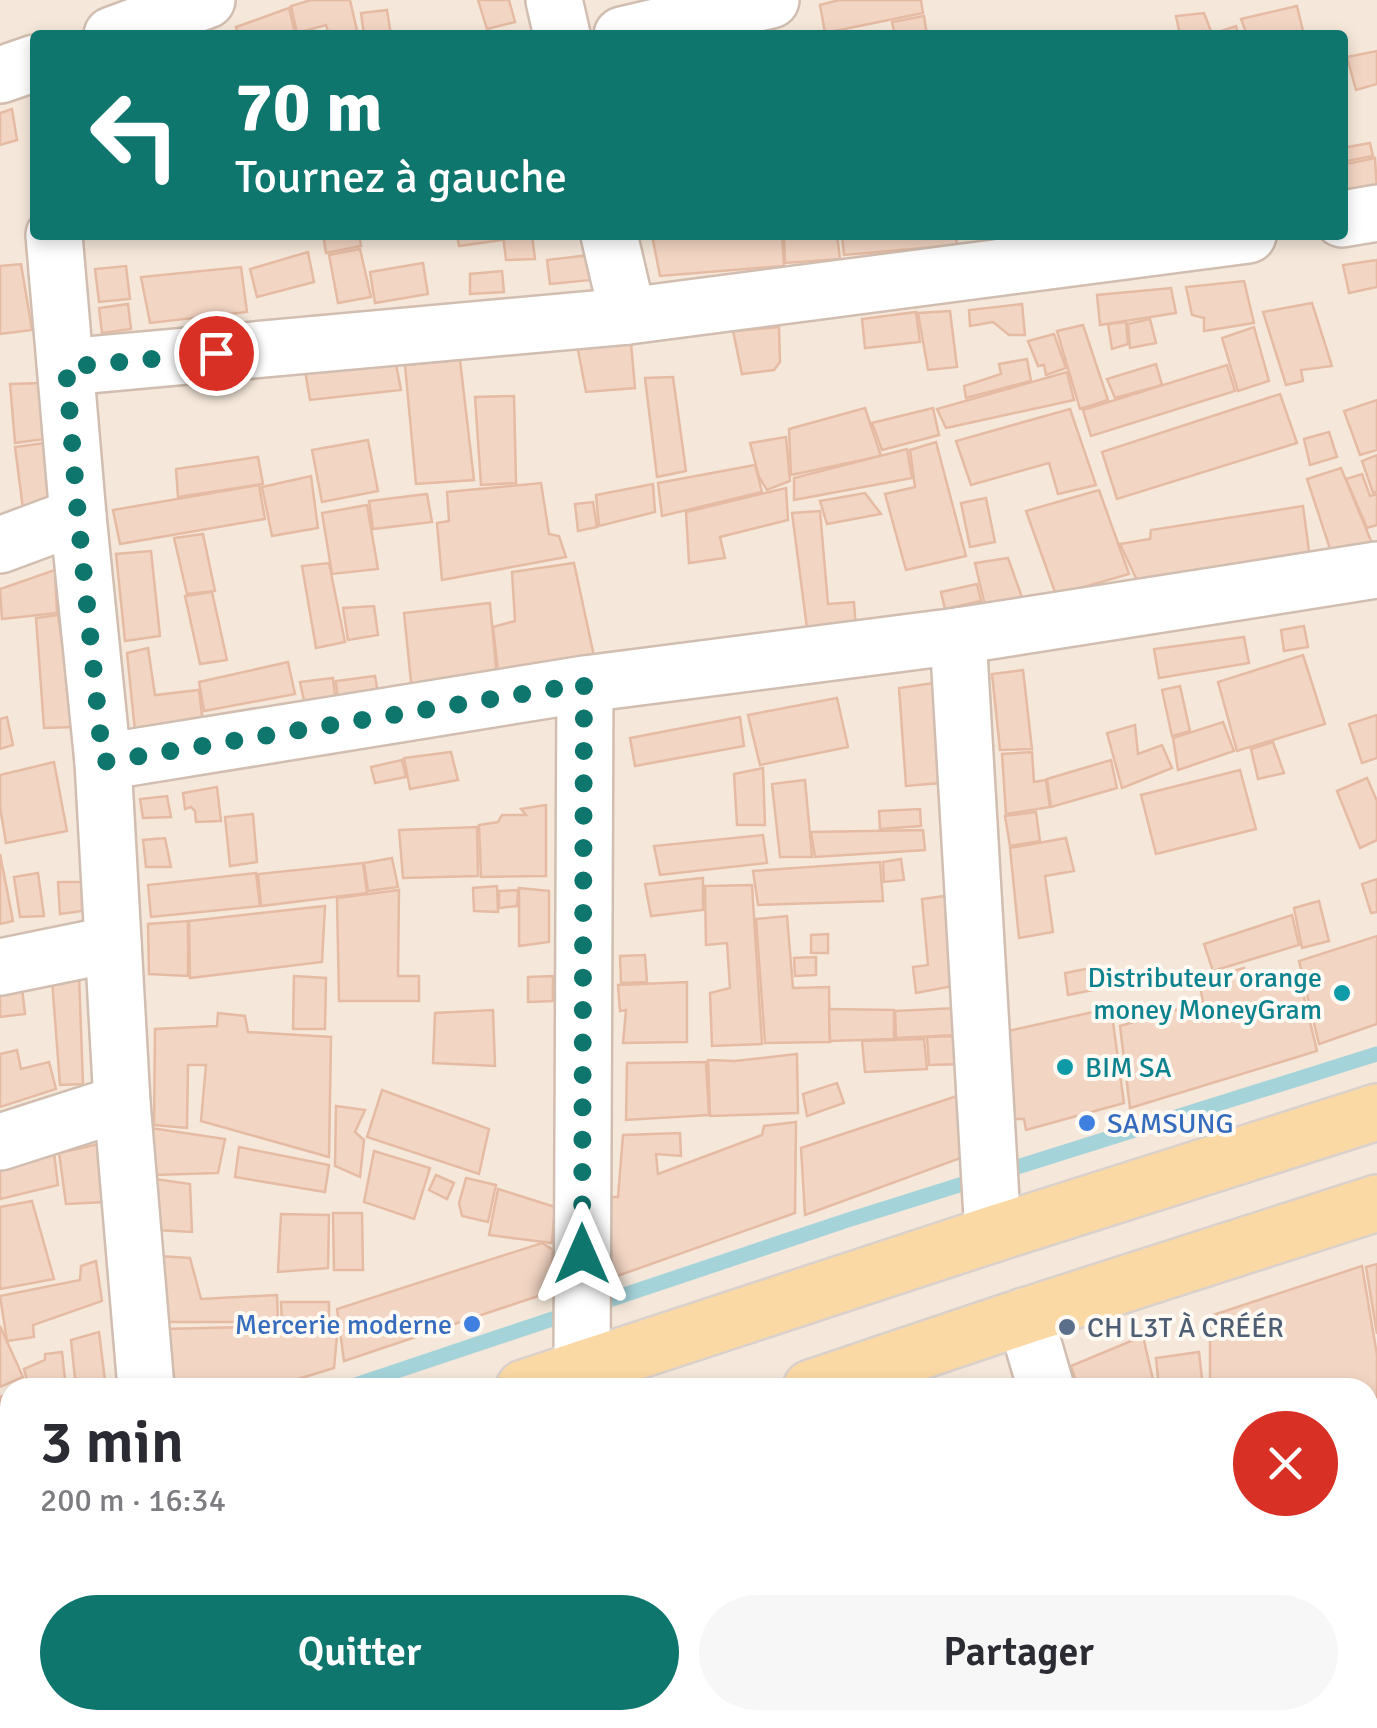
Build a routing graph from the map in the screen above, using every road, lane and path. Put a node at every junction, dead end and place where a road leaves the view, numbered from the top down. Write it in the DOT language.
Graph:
graph roads {
  1 [pos="207,0"];
  2 [pos="554,0"];
  3 [pos="771,0"];
  4 [pos="126,30"];
  5 [pos="561,30"];
  6 [pos="643,30"];
  7 [pos="30,66"];
  8 [pos="0,75"];
  9 [pos="1377,214"];
  10 [pos="1348,218"];
  11 [pos="54,240"];
  12 [pos="610,240"];
  13 [pos="1210,240"];
  14 [pos="628,316"];
  15 [pos="66,367"];
  16 [pos="78,516"];
  17 [pos="0,545"];
  18 [pos="1377,570"];
  19 [pos="958,636"];
  20 [pos="584,684"];
  21 [pos="103,762"];
  22 [pos="112,944"];
  23 [pos="0,966"];
  24 [pos="122,1104"];
  25 [pos="1377,1112"];
  26 [pos="0,1142"];
  27 [pos="1377,1203"];
  28 [pos="993,1234"];
  29 [pos="1024,1316"];
  30 [pos="582,1368"];
  31 [pos="145,1378"];
  32 [pos="553,1378"];
  33 [pos="841,1378"];
  34 [pos="1043,1378"];
  1 -- 4 [label="street"];
  2 -- 5 [label="street"];
  3 -- 6 [label="street"];
  7 -- 8 [label="street"];
  9 -- 10 [label="street"];
  11 -- 15 [label="street"];
  12 -- 14 [label="street"];
  13 -- 14 [label="street"];
  14 -- 15 [label="street"];
  15 -- 16 [label="street"];
  16 -- 17 [label="street"];
  16 -- 21 [label="street"];
  18 -- 19 [label="street"];
  19 -- 20 [label="street"];
  19 -- 28 [label="street"];
  20 -- 21 [label="street"];
  20 -- 30 [label="street"];
  21 -- 22 [label="street"];
  22 -- 23 [label="street"];
  22 -- 24 [label="street"];
  24 -- 26 [label="street"];
  24 -- 31 [label="street"];
  25 -- 28 [label="main road"];
  27 -- 29 [label="main road"];
  28 -- 30 [label="main road"];
  29 -- 33 [label="main road"];
  29 -- 34 [label="street"];
  30 -- 32 [label="main road"];
}
